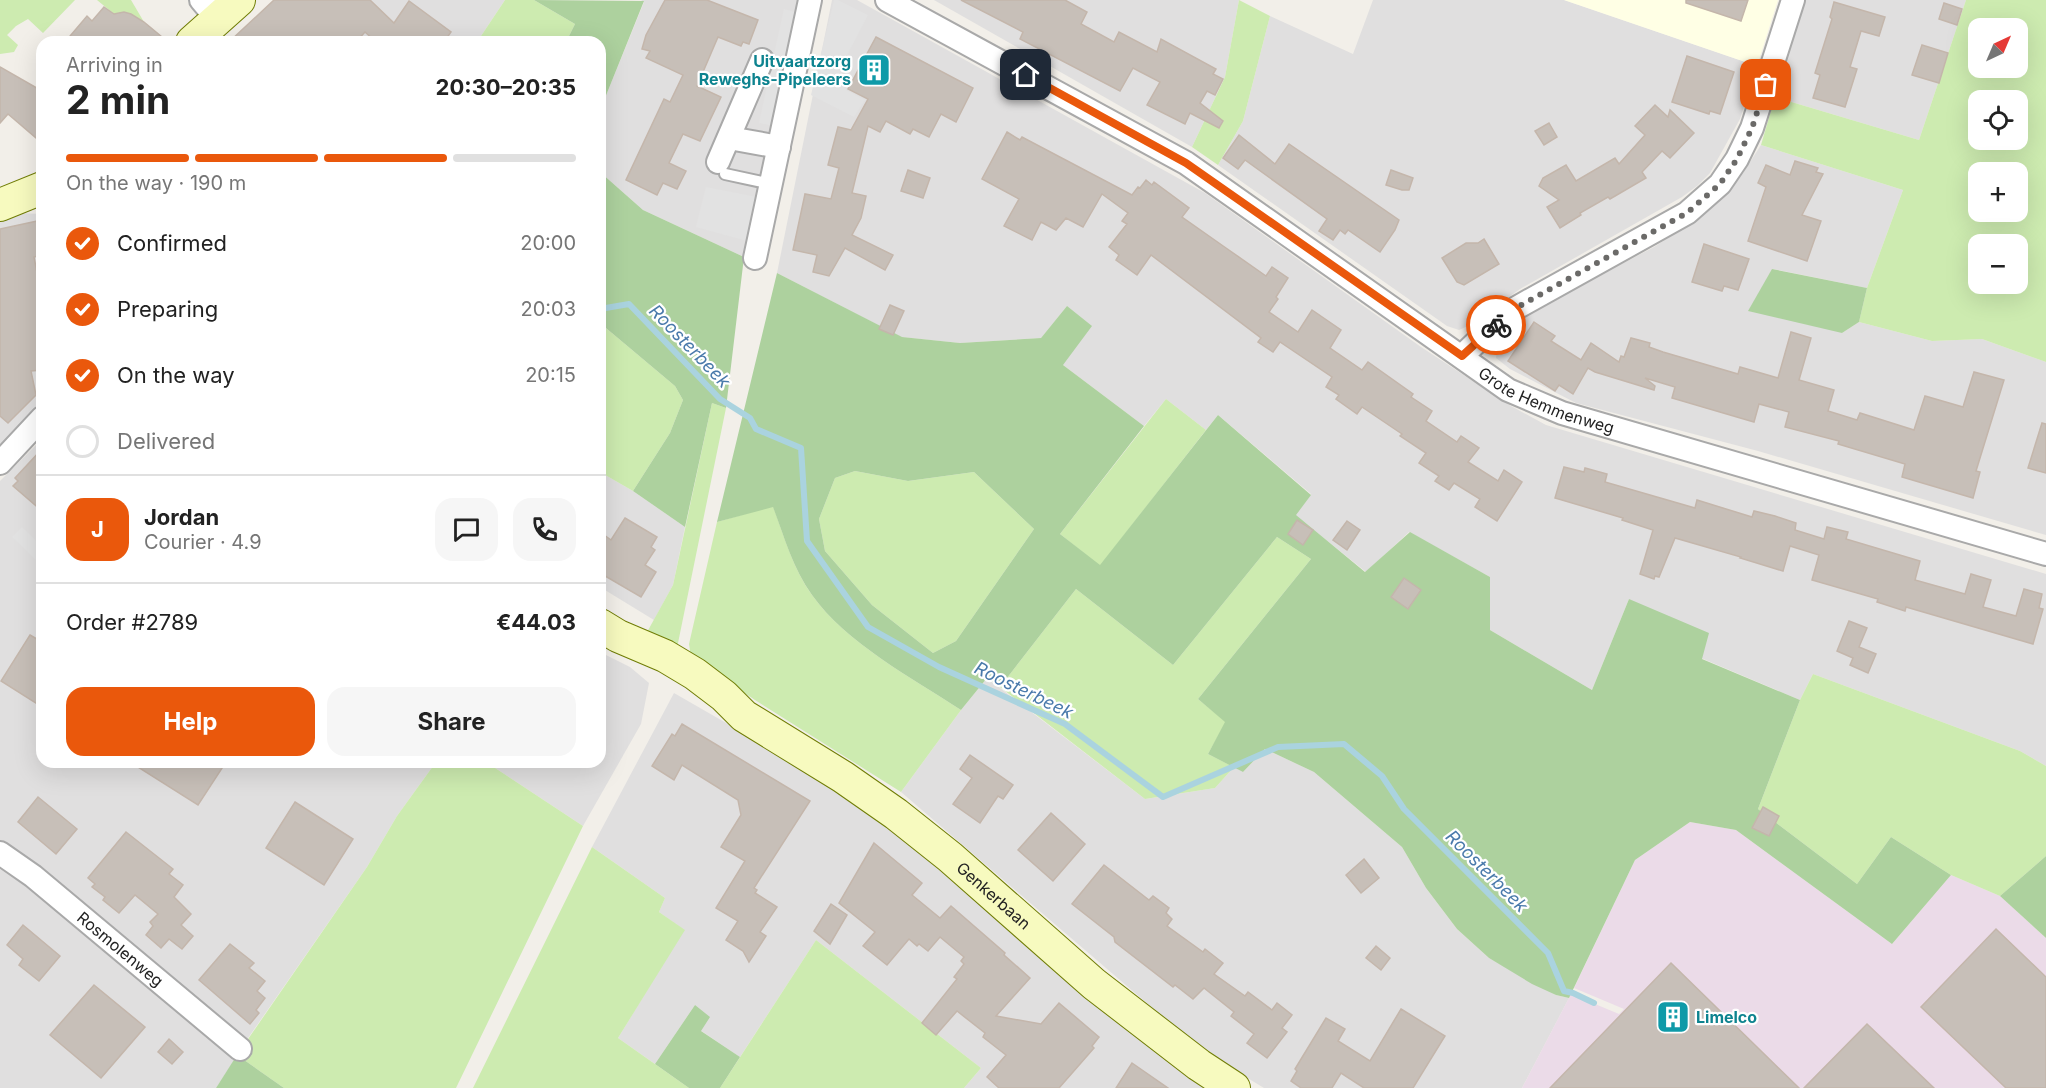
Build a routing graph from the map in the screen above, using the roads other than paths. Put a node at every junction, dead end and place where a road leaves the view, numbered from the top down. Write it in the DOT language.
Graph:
graph roads {
  1 [pos="810,0"];
  2 [pos="887,0"];
  3 [pos="1793,0"];
  4 [pos="219,6"];
  5 [pos="196,36"];
  6 [pos="762,60"];
  7 [pos="729,138"];
  8 [pos="779,147"];
  9 [pos="722,168"];
  10 [pos="771,184"];
  11 [pos="36,190"];
  12 [pos="0,205"];
  13 [pos="755,258"];
  14 [pos="1462,356"];
  15 [pos="36,423"];
  16 [pos="4,449"];
  17 [pos="2046,554"];
  18 [pos="609,631"];
  19 [pos="0,853"];
  20 [pos="240,1049"];
  21 [pos="1234,1088"];
  1 -- 8 [label="street"];
  2 -- 14 [label="street, Grote Hemmenweg"];
  3 -- 14 [label="street"];
  4 -- 5 [label="street"];
  6 -- 7 [label="street"];
  7 -- 8 [label="street"];
  7 -- 9 [label="street"];
  8 -- 10 [label="street"];
  9 -- 10 [label="lane"];
  10 -- 13 [label="street"];
  11 -- 12 [label="street"];
  14 -- 17 [label="street, Grote Hemmenweg"];
  15 -- 16 [label="street"];
  18 -- 21 [label="street, Genkerbaan"];
  19 -- 20 [label="street, Rosmolenweg"];
}
